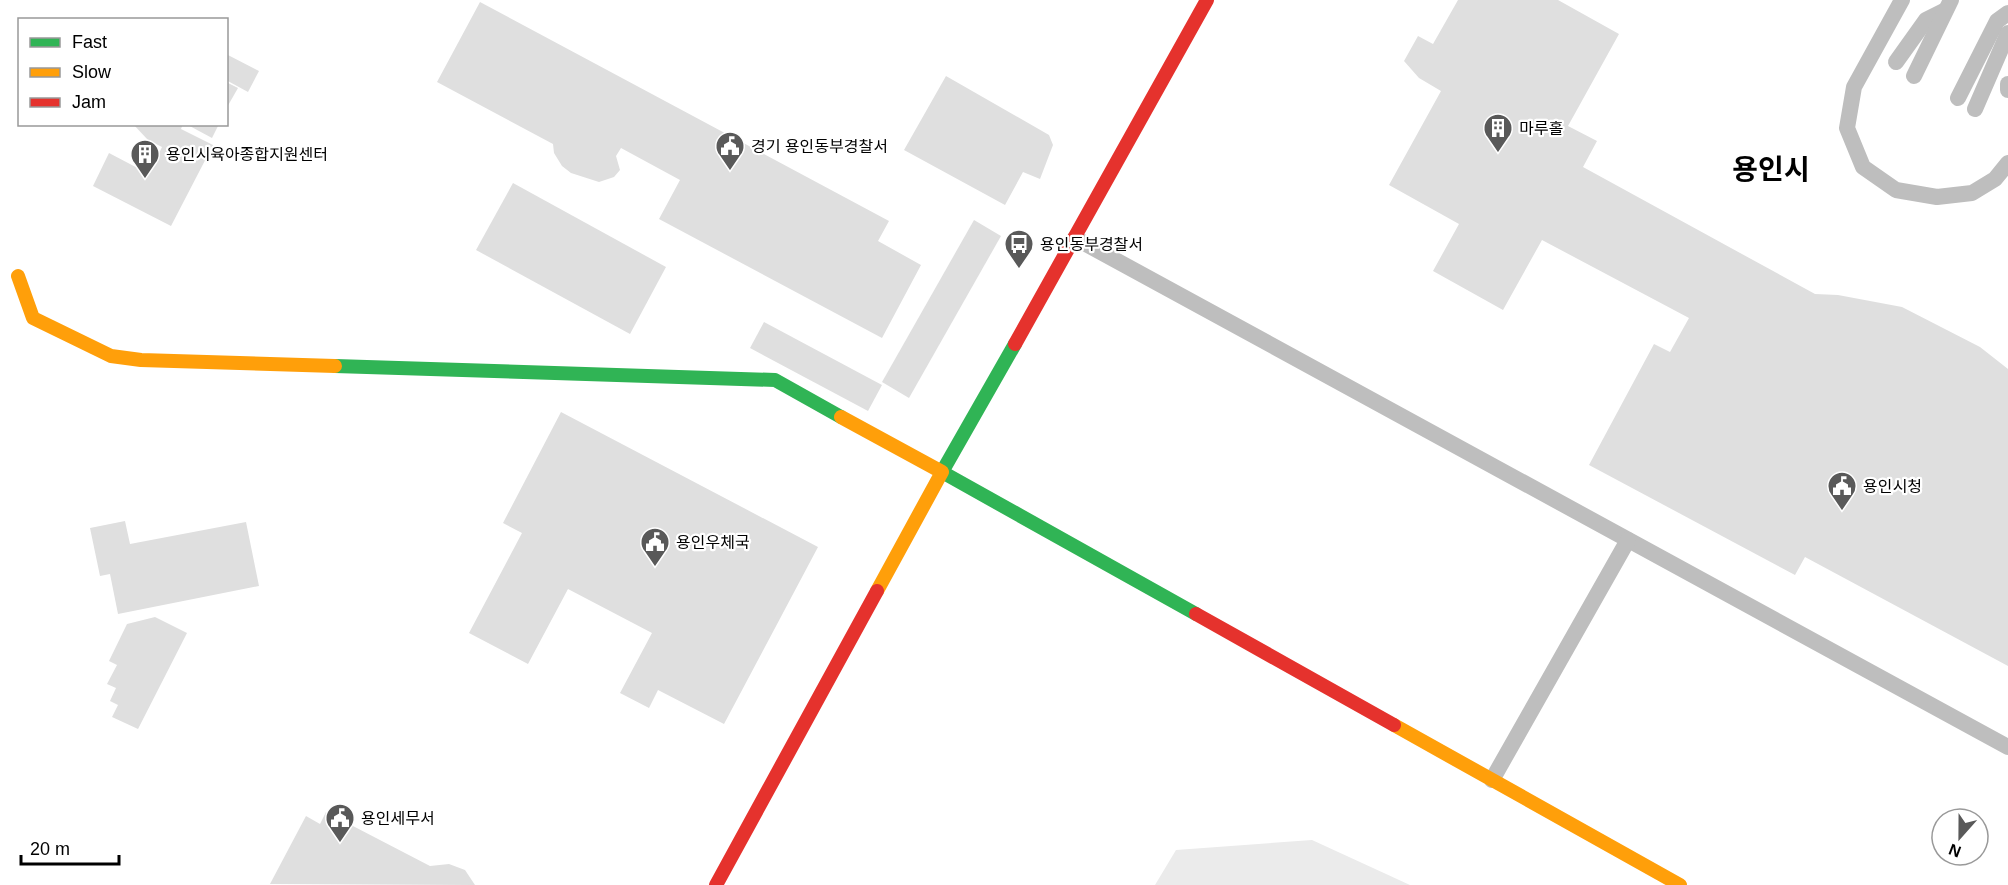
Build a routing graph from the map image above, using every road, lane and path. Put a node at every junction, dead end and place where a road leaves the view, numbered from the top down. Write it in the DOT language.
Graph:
graph roads {
  1 [pos="1207,0"];
  2 [pos="1902,0"];
  3 [pos="1947,6"];
  4 [pos="2008,13"];
  5 [pos="2008,33"];
  6 [pos="1896,62"];
  7 [pos="1914,76"];
  8 [pos="2008,84"];
  9 [pos="2008,90"];
  10 [pos="1958,98"];
  11 [pos="1975,109"];
  12 [pos="2008,164"];
  13 [pos="1075,238"];
  14 [pos="18,276"];
  15 [pos="942,472"];
  16 [pos="1628,540"];
  17 [pos="2008,747"];
  18 [pos="1492,780"];
  19 [pos="716,885"];
  20 [pos="1680,885"];
  1 -- 13 [label="street"];
  2 -- 12 [label="lane"];
  3 -- 6 [label="lane"];
  3 -- 7 [label="lane"];
  4 -- 10 [label="lane"];
  5 -- 11 [label="lane"];
  8 -- 9 [label="lane"];
  13 -- 15 [label="street"];
  13 -- 16 [label="lane"];
  14 -- 15 [label="street"];
  15 -- 18 [label="street"];
  15 -- 19 [label="street"];
  16 -- 17 [label="lane"];
  16 -- 18 [label="lane"];
  18 -- 20 [label="street"];
}
